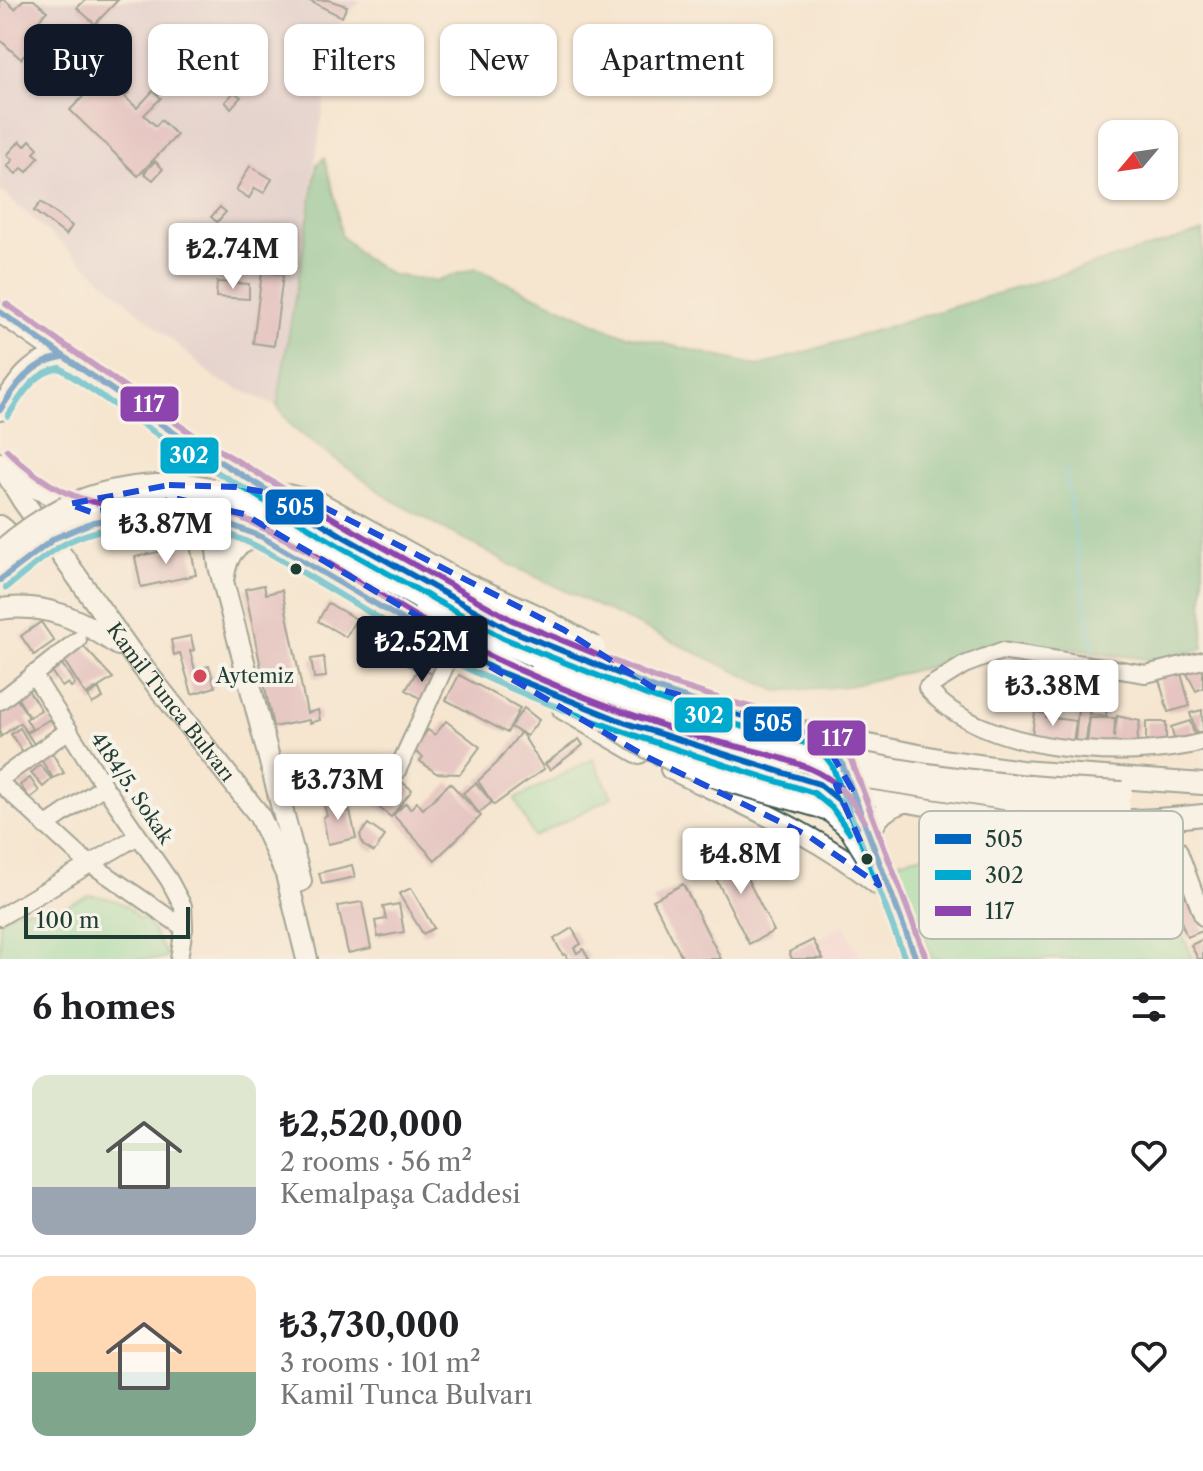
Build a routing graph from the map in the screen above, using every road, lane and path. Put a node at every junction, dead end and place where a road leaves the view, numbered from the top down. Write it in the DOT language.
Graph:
graph roads {
  1 [pos="0,312"];
  2 [pos="62,357"];
  3 [pos="0,410"];
  4 [pos="187,442"];
  5 [pos="0,460"];
  6 [pos="238,473"];
  7 [pos="216,476"];
  8 [pos="192,484"];
  9 [pos="208,514"];
  10 [pos="307,515"];
  11 [pos="128,516"];
  12 [pos="0,526"];
  13 [pos="262,537"];
  14 [pos="50,541"];
  15 [pos="0,551"];
  16 [pos="2,574"];
  17 [pos="223,580"];
  18 [pos="458,601"];
  19 [pos="0,609"];
  20 [pos="423,615"];
  21 [pos="435,639"];
  22 [pos="78,640"];
  23 [pos="453,649"];
  24 [pos="133,655"];
  25 [pos="1203,660"];
  26 [pos="497,671"];
  27 [pos="33,674"];
  28 [pos="652,687"];
  29 [pos="0,701"];
  30 [pos="721,710"];
  31 [pos="69,730"];
  32 [pos="814,734"];
  33 [pos="1203,742"];
  34 [pos="704,749"];
  35 [pos="397,771"];
  36 [pos="807,778"];
  37 [pos="0,781"];
  38 [pos="104,786"];
  39 [pos="1203,787"];
  40 [pos="852,789"];
  41 [pos="1121,800"];
  42 [pos="907,801"];
  43 [pos="970,811"];
  44 [pos="1203,814"];
  45 [pos="1183,817"];
  46 [pos="45,826"];
  47 [pos="138,836"];
  48 [pos="872,862"];
  49 [pos="1183,863"];
  50 [pos="91,865"];
  51 [pos="0,917"];
  52 [pos="1203,917"];
  53 [pos="184,928"];
  54 [pos="179,959"];
  55 [pos="307,959"];
  56 [pos="320,959"];
  57 [pos="906,959"];
  58 [pos="916,959"];
  1 -- 2 [label="main road"];
  2 -- 3 [label="main road"];
  2 -- 4 [label="main road"];
  4 -- 6 [label="main road"];
  4 -- 7 [label="main road"];
  5 -- 11 [label="main road"];
  5 -- 14 [label="main road, Kamil Tunca Bulvarı"];
  8 -- 15 [label="main road, bridge"];
  8 -- 28 [label="main road, bridge"];
  8 -- 41 [label="main road, bridge"];
  9 -- 11 [label="main road"];
  9 -- 13 [label="main road"];
  9 -- 17 [label="main road, Kamil Tunca Bulvarı"];
  10 -- 18 [label="main road"];
  11 -- 14 [label="main road"];
  12 -- 16 [label="main road"];
  13 -- 17 [label="main road"];
  13 -- 21 [label="main road"];
  14 -- 16 [label="main road"];
  14 -- 24 [label="main road, Kamil Tunca Bulvarı"];
  16 -- 20 [label="main road, bridge"];
  17 -- 56 [label="main road, Kamil Tunca Bulvarı"];
  18 -- 21 [label="main road"];
  18 -- 28 [label="main road"];
  19 -- 24 [label="main road"];
  20 -- 41 [label="main road, bridge"];
  20 -- 48 [label="main road, bridge"];
  21 -- 23 [label="main road"];
  22 -- 27 [label="street"];
  23 -- 26 [label="main road"];
  23 -- 35 [label="street"];
  24 -- 55 [label="main road, Kamil Tunca Bulvarı"];
  25 -- 33 [label="street"];
  26 -- 34 [label="main road"];
  26 -- 48 [label="main road"];
  27 -- 29 [label="street"];
  27 -- 31 [label="street, 4184/5. Sokak"];
  28 -- 30 [label="main road"];
  30 -- 32 [label="main road"];
  30 -- 34 [label="main road"];
  31 -- 37 [label="street"];
  31 -- 38 [label="street, 4184/5. Sokak"];
  32 -- 39 [label="main road"];
  32 -- 40 [label="main road"];
  34 -- 36 [label="main road"];
  36 -- 40 [label="main road"];
  36 -- 48 [label="main road"];
  37 -- 46 [label="street"];
  38 -- 46 [label="street"];
  38 -- 47 [label="street, 4184/5. Sokak"];
  39 -- 41 [label="main road"];
  40 -- 42 [label="main road"];
  40 -- 48 [label="main road"];
  41 -- 44 [label="main road"];
  42 -- 43 [label="main road"];
  42 -- 48 [label="main road"];
  44 -- 45 [label="main road"];
  46 -- 50 [label="street"];
  47 -- 50 [label="street"];
  47 -- 53 [label="street, 4184/5. Sokak"];
  48 -- 57 [label="main road"];
  48 -- 58 [label="main road"];
  49 -- 52 [label="street"];
  50 -- 51 [label="street"];
  50 -- 53 [label="street"];
  53 -- 54 [label="street"];
}
